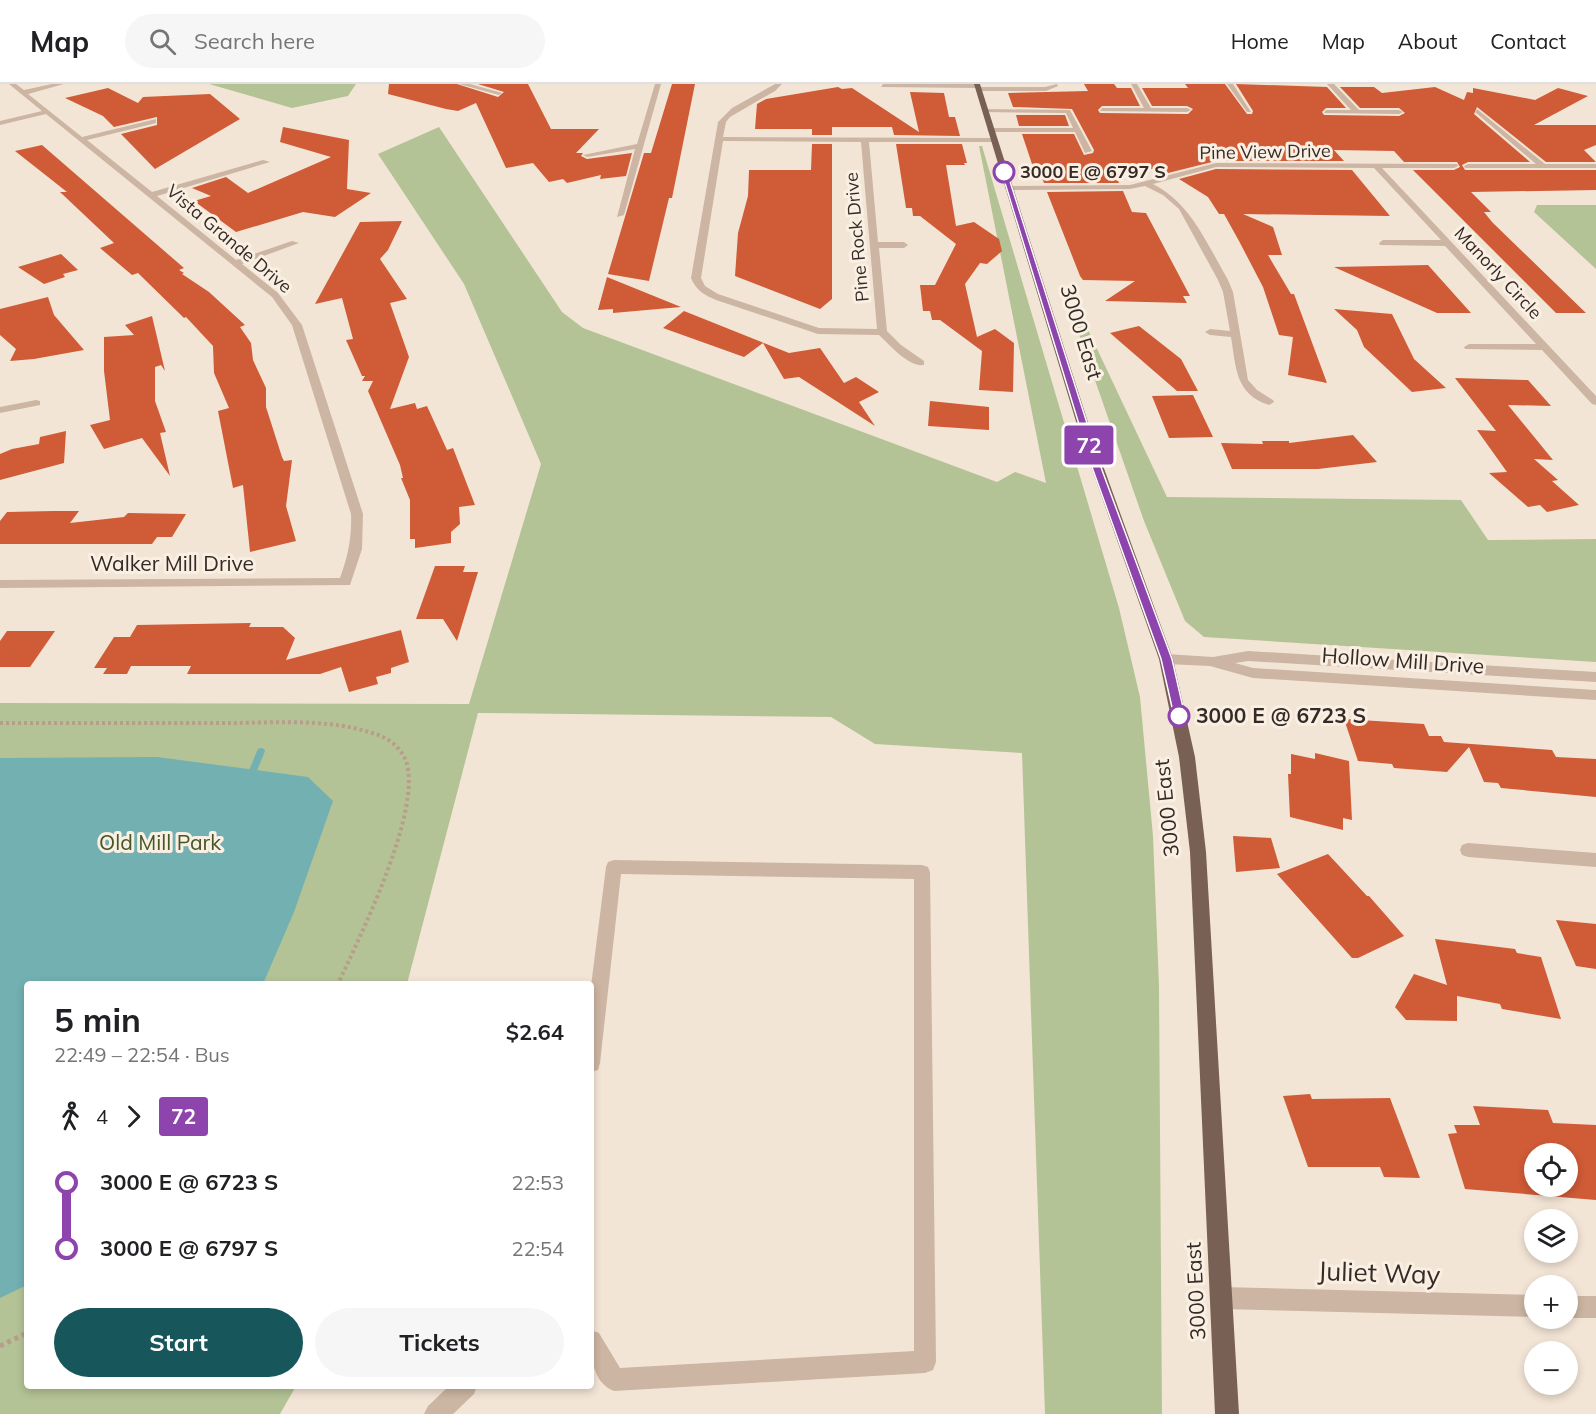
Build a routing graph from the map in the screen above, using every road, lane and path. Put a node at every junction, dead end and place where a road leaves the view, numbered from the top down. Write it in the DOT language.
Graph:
graph roads {
  1 [pos="12,84"];
  2 [pos="61,84"];
  3 [pos="462,84"];
  4 [pos="658,84"];
  5 [pos="779,84"];
  6 [pos="1054,84"];
  7 [pos="1134,84"];
  8 [pos="1230,84"];
  9 [pos="1330,84"];
  10 [pos="883,86"];
  11 [pos="978,86"];
  12 [pos="22,93"];
  13 [pos="499,93"];
  14 [pos="726,104"];
  15 [pos="738,106"];
  16 [pos="1102,110"];
  17 [pos="1149,110"];
  18 [pos="1187,110"];
  19 [pos="985,111"];
  20 [pos="1249,111"];
  21 [pos="1477,111"];
  22 [pos="47,112"];
  23 [pos="1326,112"];
  24 [pos="1357,112"];
  25 [pos="1399,112"];
  26 [pos="153,121"];
  27 [pos="0,123"];
  28 [pos="991,130"];
  29 [pos="1078,130"];
  30 [pos="718,139"];
  31 [pos="82,140"];
  32 [pos="865,140"];
  33 [pos="994,140"];
  34 [pos="640,146"];
  35 [pos="1088,151"];
  36 [pos="587,155"];
  37 [pos="266,162"];
  38 [pos="1376,166"];
  39 [pos="1454,166"];
  40 [pos="1468,166"];
  41 [pos="1543,166"];
  42 [pos="1596,166"];
  43 [pos="1148,184"];
  44 [pos="1008,188"];
  45 [pos="151,195"];
  46 [pos="620,215"];
  47 [pos="295,243"];
  48 [pos="1383,243"];
  49 [pos="1449,243"];
  50 [pos="874,245"];
  51 [pos="904,245"];
  52 [pos="235,263"];
  53 [pos="882,332"];
  54 [pos="1210,332"];
  55 [pos="1236,335"];
  56 [pos="1468,347"];
  57 [pos="1545,347"];
  58 [pos="920,363"];
  59 [pos="36,402"];
  60 [pos="1269,402"];
  61 [pos="1596,402"];
  62 [pos="0,410"];
  63 [pos="345,582"];
  64 [pos="0,584"];
  65 [pos="1166,659"];
  66 [pos="1210,662"];
  67 [pos="1596,677"];
  68 [pos="1596,694"];
  69 [pos="0,723"];
  70 [pos="1467,850"];
  71 [pos="1596,860"];
  72 [pos="339,981"];
  73 [pos="594,1037"];
  74 [pos="1222,1298"];
  75 [pos="1524,1306"];
  76 [pos="1578,1307"];
  77 [pos="1596,1307"];
  78 [pos="24,1334"];
  79 [pos="0,1346"];
  80 [pos="594,1346"];
  81 [pos="463,1389"];
  82 [pos="436,1414"];
  83 [pos="1227,1414"];
  1 -- 12 [label="street, Vista Grande Drive"];
  2 -- 12 [label="street"];
  3 -- 13 [label="street"];
  4 -- 34 [label="street"];
  5 -- 15 [label="street"];
  6 -- 11 [label="street"];
  7 -- 17 [label="street"];
  8 -- 20 [label="street"];
  9 -- 24 [label="street"];
  10 -- 11 [label="street"];
  11 -- 19 [label="main road, 3000 East"];
  12 -- 22 [label="street, Vista Grande Drive"];
  14 -- 15 [label="street"];
  15 -- 30 [label="street"];
  16 -- 17 [label="street"];
  17 -- 18 [label="street"];
  19 -- 28 [label="main road, 3000 East"];
  19 -- 29 [label="street"];
  21 -- 41 [label="street"];
  22 -- 27 [label="street"];
  22 -- 31 [label="street, Vista Grande Drive"];
  23 -- 24 [label="street"];
  24 -- 25 [label="street"];
  26 -- 31 [label="street"];
  28 -- 29 [label="street"];
  28 -- 33 [label="main road, 3000 East"];
  29 -- 35 [label="street"];
  30 -- 32 [label="street"];
  30 -- 53 [label="street"];
  31 -- 45 [label="street, Vista Grande Drive"];
  32 -- 33 [label="street"];
  32 -- 50 [label="street, Pine Rock Drive"];
  33 -- 44 [label="main road, 3000 East"];
  34 -- 36 [label="street"];
  34 -- 46 [label="street"];
  37 -- 45 [label="street"];
  38 -- 39 [label="street, Pine View Drive"];
  38 -- 43 [label="street, Pine View Drive"];
  38 -- 49 [label="street, Manorly Circle"];
  40 -- 41 [label="street"];
  41 -- 42 [label="street"];
  43 -- 44 [label="street, Pine View Drive"];
  43 -- 55 [label="street"];
  44 -- 65 [label="main road, 3000 East"];
  45 -- 52 [label="street, Vista Grande Drive"];
  47 -- 52 [label="street"];
  48 -- 49 [label="street"];
  49 -- 57 [label="street, Manorly Circle"];
  50 -- 51 [label="street"];
  50 -- 53 [label="street, Pine Rock Drive"];
  52 -- 63 [label="street, Vista Grande Drive"];
  53 -- 58 [label="street"];
  54 -- 55 [label="street"];
  55 -- 60 [label="street"];
  56 -- 57 [label="street"];
  57 -- 61 [label="street, Manorly Circle"];
  59 -- 62 [label="street"];
  63 -- 64 [label="street, Walker Mill Drive"];
  65 -- 66 [label="street, Hollow Mill Drive"];
  65 -- 74 [label="main road, 3000 East"];
  66 -- 67 [label="street, Hollow Mill Drive"];
  66 -- 68 [label="street, Hollow Mill Drive"];
  69 -- 72 [label="path"];
  70 -- 71 [label="street"];
  73 -- 80 [label="street"];
  74 -- 75 [label="street, Juliet Way"];
  74 -- 83 [label="main road, 3000 East"];
  76 -- 77 [label="street"];
  78 -- 79 [label="path"];
  81 -- 82 [label="street"];
}
